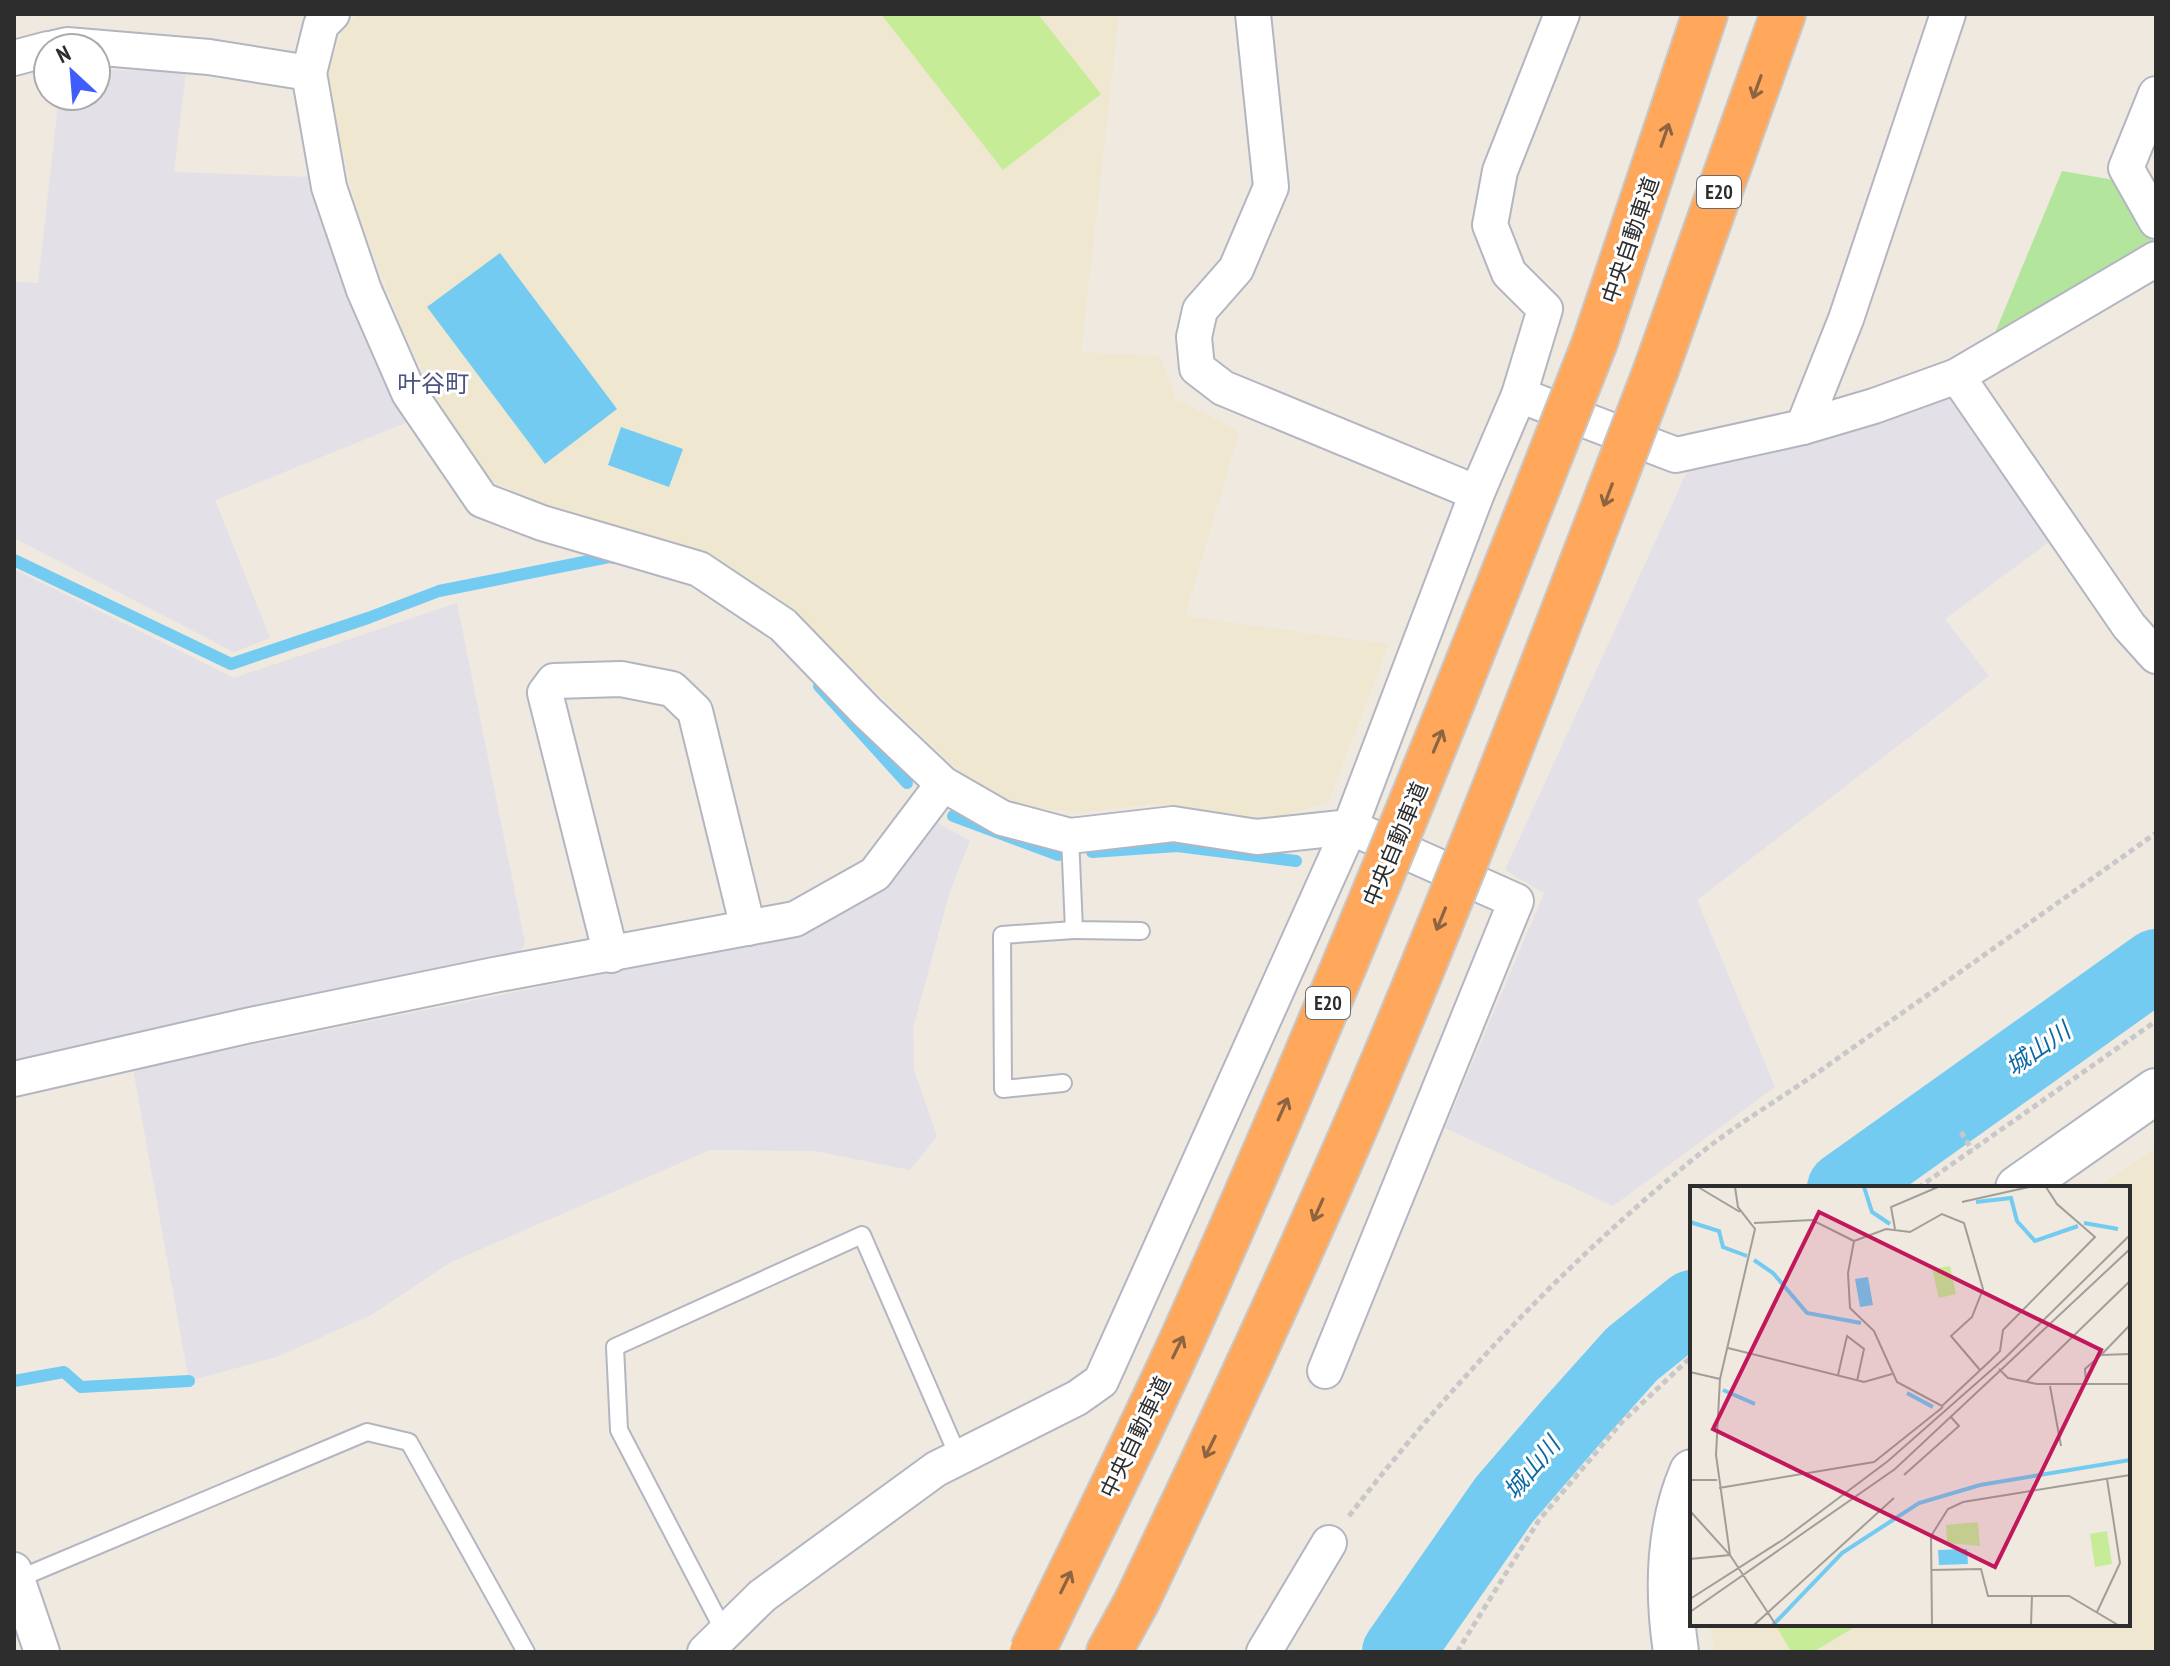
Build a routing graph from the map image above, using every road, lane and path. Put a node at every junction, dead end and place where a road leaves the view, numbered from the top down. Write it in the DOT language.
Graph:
graph roads {
  1 [pos="332,14"];
  2 [pos="1253,14"];
  3 [pos="1562,14"];
  4 [pos="1705,14"];
  5 [pos="1783,14"];
  6 [pos="1948,14"];
  7 [pos="112,49"];
  8 [pos="309,73"];
  9 [pos="2156,94"];
  10 [pos="2156,221"];
  11 [pos="2156,259"];
  12 [pos="1957,376"];
  13 [pos="1519,395"];
  14 [pos="1803,427"];
  15 [pos="1477,493"];
  16 [pos="2156,656"];
  17 [pos="943,784"];
  18 [pos="1350,827"];
  19 [pos="2156,833"];
  20 [pos="1070,836"];
  21 [pos="748,928"];
  22 [pos="1074,930"];
  23 [pos="1141,931"];
  24 [pos="611,955"];
  25 [pos="2156,1021"];
  26 [pos="14,1079"];
  27 [pos="1063,1083"];
  28 [pos="2156,1091"];
  29 [pos="1961,1132"];
  30 [pos="1972,1150"];
  31 [pos="1921,1186"];
  32 [pos="2021,1186"];
  33 [pos="1690,1358"];
  34 [pos="1325,1371"];
  35 [pos="959,1458"];
  36 [pos="1690,1477"];
  37 [pos="1329,1543"];
  38 [pos="16,1575"];
  39 [pos="715,1642"];
  40 [pos="42,1652"];
  41 [pos="526,1652"];
  42 [pos="1032,1652"];
  43 [pos="1109,1652"];
  44 [pos="1264,1652"];
  45 [pos="1457,1652"];
  46 [pos="1676,1652"];
  1 -- 8 [label="street"];
  2 -- 15 [label="street"];
  3 -- 13 [label="street"];
  42 -- 4 [label="highway, 中央自動車道 / E20, one-way, bridge"];
  5 -- 43 [label="highway, E20, one-way, bridge"];
  6 -- 14 [label="street"];
  7 -- 8 [label="street"];
  8 -- 17 [label="street"];
  9 -- 10 [label="street"];
  11 -- 12 [label="street"];
  12 -- 14 [label="street"];
  12 -- 16 [label="street"];
  13 -- 14 [label="street"];
  13 -- 15 [label="street"];
  15 -- 18 [label="street"];
  17 -- 20 [label="street"];
  17 -- 21 [label="street"];
  18 -- 20 [label="street"];
  18 -- 34 [label="street"];
  18 -- 35 [label="street"];
  19 -- 37 [label="path"];
  20 -- 22 [label="lane"];
  21 -- 24 [label="street"];
  21 -- 24 [label="street"];
  22 -- 23 [label="lane"];
  22 -- 27 [label="lane"];
  24 -- 26 [label="street"];
  25 -- 30 [label="path"];
  28 -- 32 [label="street"];
  29 -- 30 [label="path"];
  30 -- 31 [label="path"];
  33 -- 45 [label="path"];
  35 -- 39 [label="street"];
  35 -- 39 [label="lane"];
  36 -- 46 [label="street"];
  37 -- 44 [label="street"];
  38 -- 40 [label="street"];
  38 -- 41 [label="lane"];
}
